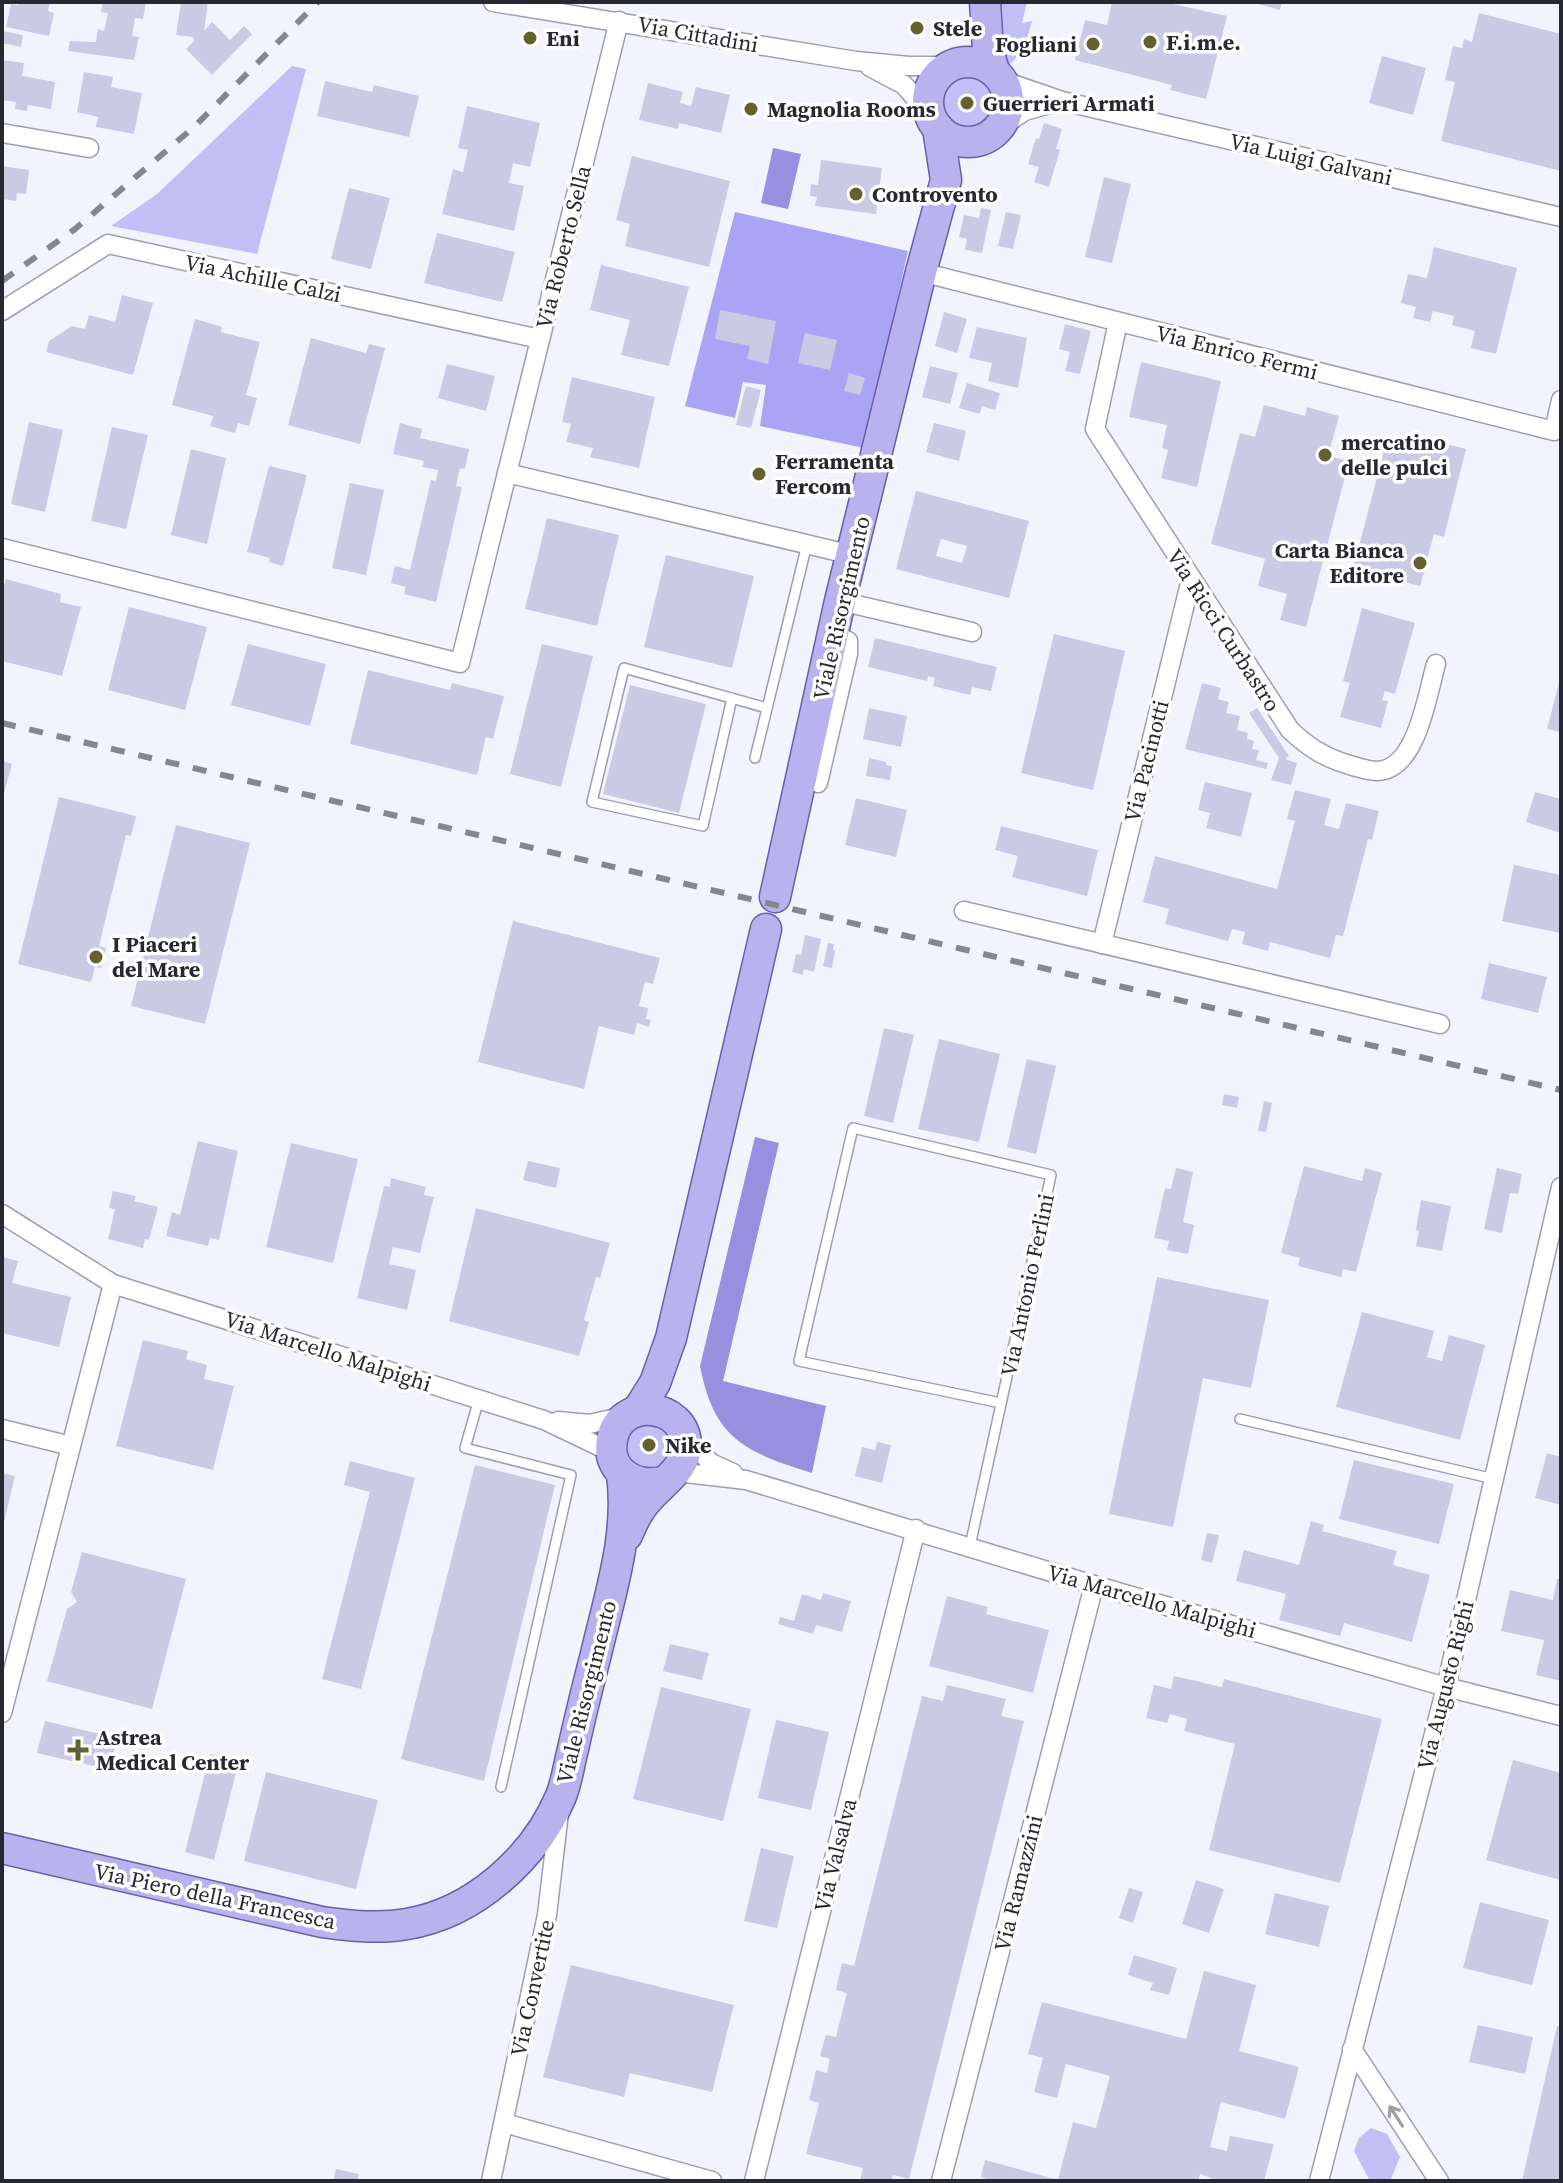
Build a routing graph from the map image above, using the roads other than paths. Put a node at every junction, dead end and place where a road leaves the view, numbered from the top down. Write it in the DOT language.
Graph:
graph roads {
  1 [pos="493,2"];
  2 [pos="985,2"];
  3 [pos="557,6"];
  4 [pos="619,21"];
  5 [pos="856,61"];
  6 [pos="953,65"];
  7 [pos="997,76"];
  8 [pos="1062,101"];
  9 [pos="934,122"];
  10 [pos="2,133"];
  11 [pos="988,134"];
  12 [pos="89,148"];
  13 [pos="946,180"];
  14 [pos="1561,217"];
  15 [pos="921,272"];
  16 [pos="2,311"];
  17 [pos="1118,322"];
  18 [pos="540,339"];
  19 [pos="1561,400"];
  20 [pos="507,473"];
  21 [pos="807,544"];
  22 [pos="2,548"];
  23 [pos="852,555"];
  24 [pos="1191,579"];
  25 [pos="840,601"];
  26 [pos="972,632"];
  27 [pos="834,633"];
  28 [pos="1436,664"];
  29 [pos="732,698"];
  30 [pos="767,708"];
  31 [pos="755,758"];
  32 [pos="818,783"];
  33 [pos="775,897"];
  34 [pos="964,911"];
  35 [pos="766,929"];
  36 [pos="1102,944"];
  37 [pos="1440,1024"];
  38 [pos="1561,1187"];
  39 [pos="2,1214"];
  40 [pos="113,1284"];
  41 [pos="671,1338"];
  42 [pos="479,1399"];
  43 [pos="1001,1403"];
  44 [pos="632,1413"];
  45 [pos="1240,1419"];
  46 [pos="544,1420"];
  47 [pos="679,1427"];
  48 [pos="2,1429"];
  49 [pos="71,1446"];
  50 [pos="617,1463"];
  51 [pos="670,1477"];
  52 [pos="1494,1479"];
  53 [pos="746,1480"];
  54 [pos="916,1529"];
  55 [pos="970,1546"];
  56 [pos="621,1548"];
  57 [pos="1094,1585"];
  58 [pos="1446,1687"];
  59 [pos="2,1713"];
  60 [pos="1561,1716"];
  61 [pos="501,1787"];
  62 [pos="562,1794"];
  63 [pos="2,1848"];
  64 [pos="472,1898"];
  65 [pos="1352,2049"];
  66 [pos="504,2123"];
  67 [pos="491,2181"];
  68 [pos="712,2181"];
  69 [pos="754,2181"];
  70 [pos="941,2181"];
  71 [pos="1319,2181"];
  72 [pos="1439,2181"];
  1 -- 3 [label="street, Via Cittadini"];
  2 -- 6 [label="main road"];
  2 -- 7 [label="main road"];
  3 -- 4 [label="street, Via Cittadini"];
  4 -- 5 [label="street, Via Cittadini"];
  4 -- 18 [label="street, Via Roberto Sella"];
  5 -- 6 [label="street, Via Cittadini"];
  5 -- 9 [label="street, Via Cittadini"];
  6 -- 7 [label="main road"];
  6 -- 9 [label="main road"];
  7 -- 8 [label="street, Via Luigi Galvani"];
  7 -- 11 [label="main road"];
  8 -- 11 [label="street, Via Luigi Galvani"];
  8 -- 14 [label="street, Via Luigi Galvani"];
  9 -- 11 [label="main road"];
  9 -- 13 [label="main road, Viale Risorgimento"];
  10 -- 12 [label="street"];
  11 -- 13 [label="main road, Viale Risorgimento"];
  13 -- 15 [label="main road, Viale Risorgimento"];
  15 -- 17 [label="street, Via Enrico Fermi"];
  15 -- 23 [label="main road, Viale Risorgimento"];
  16 -- 18 [label="street, Via Achille Calzi"];
  17 -- 19 [label="street, Via Enrico Fermi"];
  17 -- 24 [label="street, Via Ricci Curbastro"];
  18 -- 20 [label="street, Via Roberto Sella"];
  20 -- 21 [label="street"];
  20 -- 22 [label="street, Via Roberto Sella"];
  21 -- 23 [label="street"];
  21 -- 30 [label="lane"];
  23 -- 25 [label="main road, Viale Risorgimento"];
  24 -- 28 [label="street, Via Ricci Curbastro"];
  24 -- 36 [label="street, Via Pacinotti"];
  25 -- 26 [label="street"];
  25 -- 27 [label="main road, Viale Risorgimento"];
  27 -- 32 [label="street"];
  27 -- 33 [label="main road, Viale Risorgimento"];
  29 -- 29 [label="lane"];
  29 -- 30 [label="lane"];
  30 -- 31 [label="lane"];
  34 -- 36 [label="street"];
  35 -- 41 [label="main road, Viale Risorgimento"];
  36 -- 37 [label="street"];
  38 -- 52 [label="street, Via Augusto Righi"];
  39 -- 40 [label="street, Via Marcello Malpighi"];
  40 -- 42 [label="street, Via Marcello Malpighi"];
  40 -- 49 [label="street"];
  41 -- 44 [label="main road, Viale Risorgimento"];
  41 -- 47 [label="main road, Viale Risorgimento"];
  42 -- 46 [label="street, Via Marcello Malpighi"];
  42 -- 61 [label="lane"];
  43 -- 43 [label="lane, Via Antonio Ferlini"];
  43 -- 55 [label="lane, Via Antonio Ferlini"];
  44 -- 46 [label="street, Via Marcello Malpighi"];
  44 -- 47 [label="main road"];
  44 -- 50 [label="main road, Viale Risorgimento"];
  45 -- 52 [label="lane"];
  46 -- 50 [label="street, Via Marcello Malpighi"];
  47 -- 51 [label="main road, Viale Risorgimento"];
  47 -- 53 [label="street, Via Marcello Malpighi"];
  48 -- 49 [label="street"];
  49 -- 59 [label="street"];
  50 -- 51 [label="main road"];
  50 -- 56 [label="main road, Viale Risorgimento"];
  51 -- 53 [label="street, Via Marcello Malpighi"];
  51 -- 56 [label="main road, Viale Risorgimento"];
  52 -- 58 [label="street, Via Augusto Righi"];
  53 -- 54 [label="street, Via Marcello Malpighi"];
  54 -- 55 [label="street, Via Marcello Malpighi"];
  54 -- 69 [label="street, Via Valsalva"];
  55 -- 57 [label="street, Via Marcello Malpighi"];
  56 -- 62 [label="main road, Viale Risorgimento"];
  57 -- 58 [label="street, Via Marcello Malpighi"];
  57 -- 70 [label="street, Via Ramazzini"];
  58 -- 60 [label="street, Via Marcello Malpighi"];
  58 -- 65 [label="street, Via Augusto Righi"];
  62 -- 64 [label="main road, Viale Risorgimento"];
  62 -- 66 [label="street, Via Convertite"];
  63 -- 64 [label="main road, Via Piero della Francesca"];
  65 -- 71 [label="street, Via Augusto Righi"];
  72 -- 65 [label="street, one-way"];
  66 -- 67 [label="street, Via Convertite"];
  66 -- 68 [label="street"];
}
